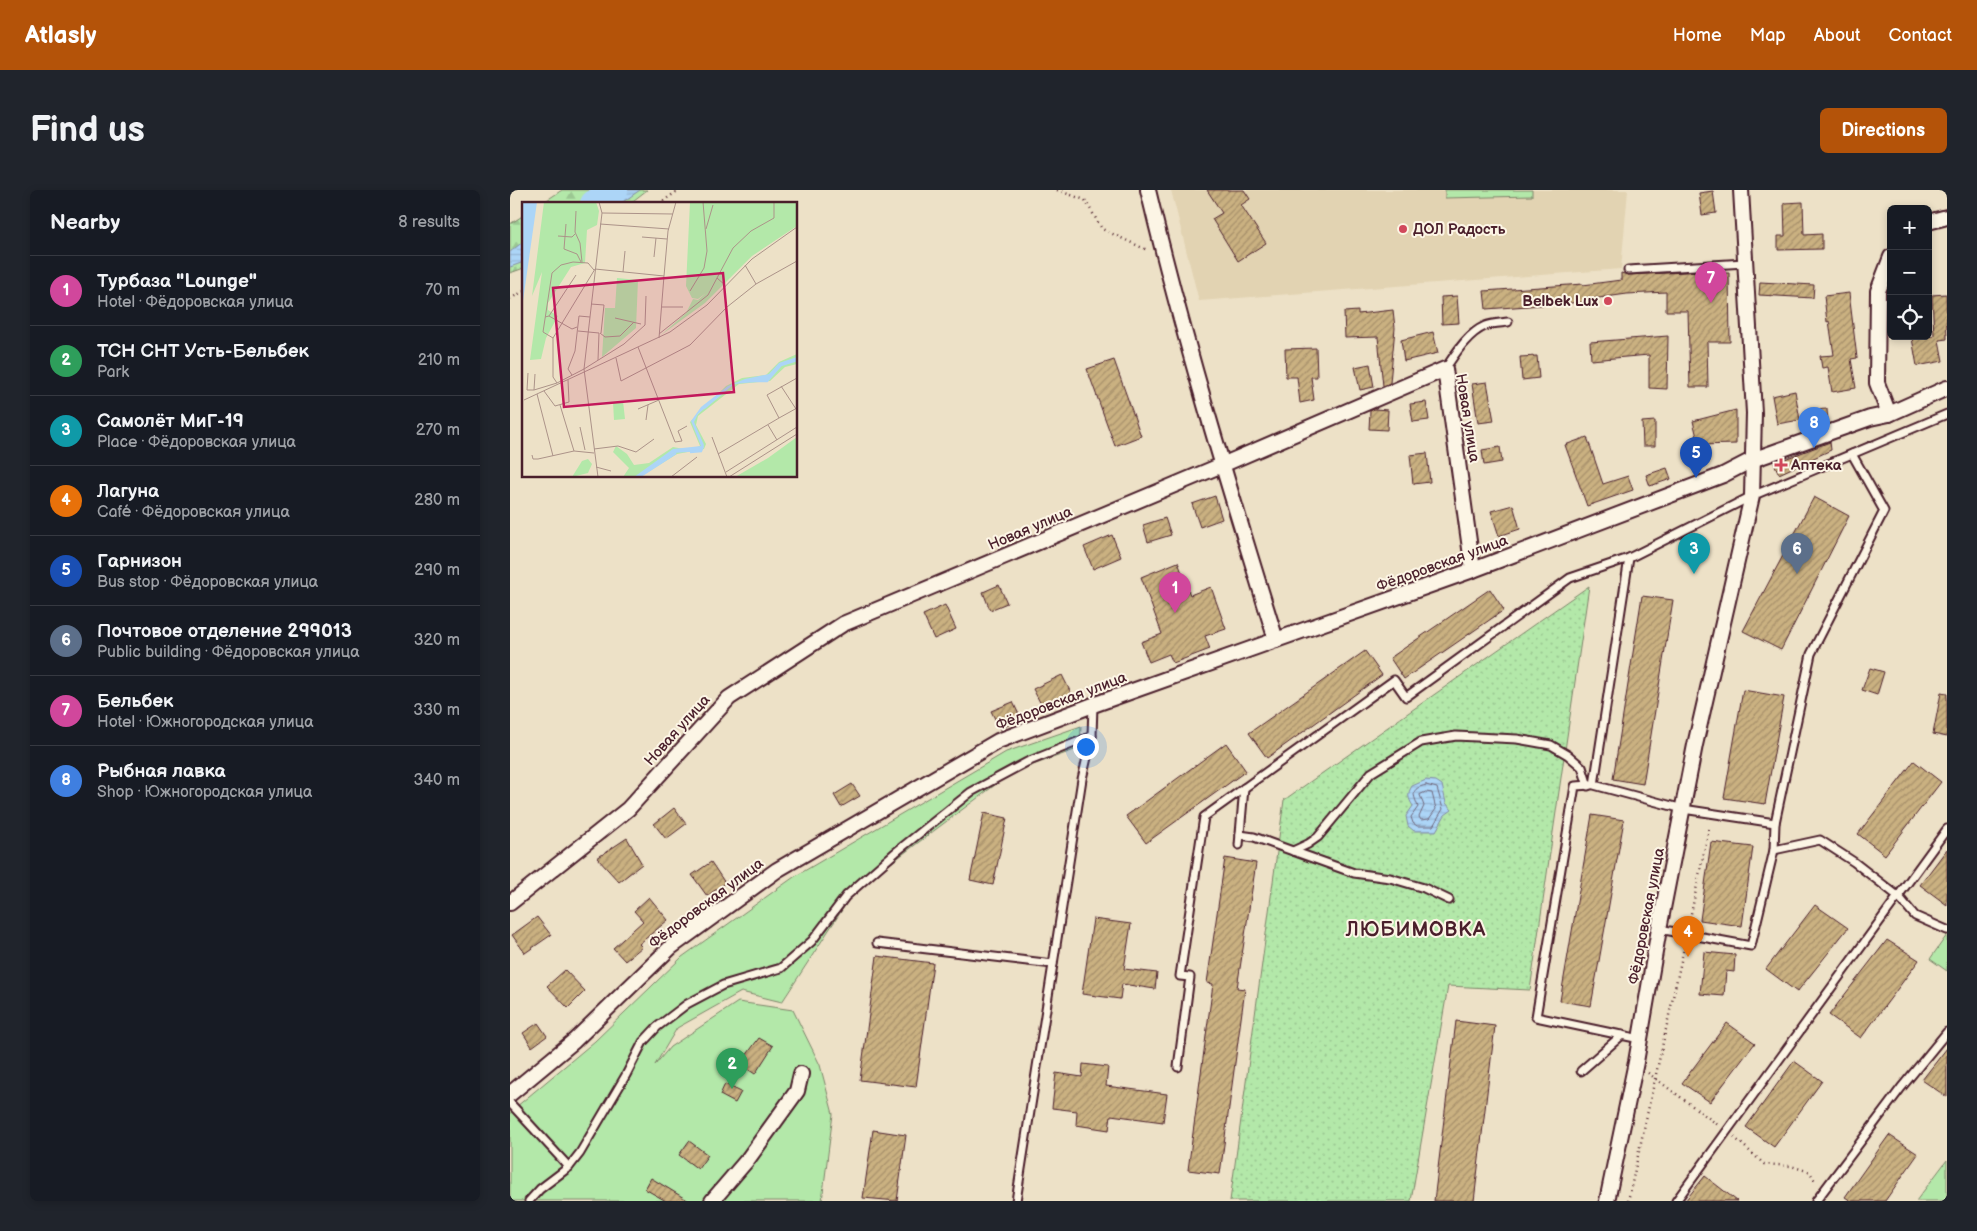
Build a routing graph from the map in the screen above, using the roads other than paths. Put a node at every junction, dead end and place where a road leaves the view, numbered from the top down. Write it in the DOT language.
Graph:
graph roads {
  1 [pos="1148,190"];
  2 [pos="1741,190"];
  3 [pos="1947,217"];
  4 [pos="1932,221"];
  5 [pos="1744,264"];
  6 [pos="1887,267"];
  7 [pos="1628,270"];
  8 [pos="1508,322"];
  9 [pos="1445,369"];
  10 [pos="1947,388"];
  11 [pos="1889,414"];
  12 [pos="1947,414"];
  13 [pos="1852,454"];
  14 [pos="1752,460"];
  15 [pos="1222,465"];
  16 [pos="1752,496"];
  17 [pos="1628,558"];
  18 [pos="1473,570"];
  19 [pos="1276,640"];
  20 [pos="1093,705"];
  21 [pos="1092,736"];
  22 [pos="1591,786"];
  23 [pos="1244,788"];
  24 [pos="1683,809"];
  25 [pos="1775,823"];
  26 [pos="1947,829"];
  27 [pos="1240,835"];
  28 [pos="1239,845"];
  29 [pos="1774,850"];
  30 [pos="1293,851"];
  31 [pos="1899,897"];
  32 [pos="1449,900"];
  33 [pos="510,903"];
  34 [pos="1659,929"];
  35 [pos="1947,930"];
  36 [pos="877,943"];
  37 [pos="1053,964"];
  38 [pos="1947,1032"];
  39 [pos="1622,1035"];
  40 [pos="1640,1039"];
  41 [pos="1178,1067"];
  42 [pos="1581,1071"];
  43 [pos="801,1074"];
  44 [pos="510,1094"];
  45 [pos="510,1103"];
  46 [pos="569,1167"];
  47 [pos="529,1201"];
  48 [pos="712,1201"];
  49 [pos="1016,1201"];
  50 [pos="1606,1201"];
  51 [pos="1676,1201"];
  52 [pos="1816,1201"];
  1 -- 15 [label="street"];
  2 -- 5 [label="street"];
  3 -- 4 [label="street"];
  5 -- 7 [label="lane"];
  5 -- 14 [label="street"];
  6 -- 11 [label="street"];
  8 -- 9 [label="lane"];
  9 -- 15 [label="street, Новая улица"];
  9 -- 18 [label="street, Новая улица"];
  10 -- 11 [label="street"];
  11 -- 14 [label="street"];
  12 -- 13 [label="lane"];
  13 -- 16 [label="lane"];
  13 -- 25 [label="lane"];
  14 -- 16 [label="street, Фёдоровская улица"];
  14 -- 18 [label="street, Фёдоровская улица"];
  15 -- 19 [label="street"];
  15 -- 33 [label="street, Новая улица"];
  16 -- 17 [label="lane"];
  16 -- 24 [label="street, Фёдоровская улица"];
  17 -- 22 [label="lane"];
  17 -- 23 [label="lane"];
  18 -- 19 [label="street, Фёдоровская улица"];
  19 -- 20 [label="street, Фёдоровская улица"];
  20 -- 21 [label="lane"];
  20 -- 44 [label="street, Фёдоровская улица"];
  21 -- 37 [label="lane"];
  21 -- 46 [label="lane"];
  22 -- 24 [label="lane"];
  22 -- 30 [label="lane"];
  22 -- 39 [label="lane"];
  23 -- 27 [label="lane"];
  23 -- 41 [label="lane"];
  24 -- 25 [label="lane"];
  24 -- 34 [label="street, Фёдоровская улица"];
  25 -- 29 [label="lane"];
  26 -- 31 [label="lane"];
  27 -- 28 [label="lane"];
  27 -- 30 [label="lane"];
  29 -- 31 [label="lane"];
  29 -- 34 [label="lane"];
  30 -- 32 [label="lane"];
  31 -- 35 [label="lane"];
  31 -- 51 [label="lane"];
  34 -- 40 [label="street, Фёдоровская улица"];
  36 -- 37 [label="lane"];
  37 -- 49 [label="lane"];
  38 -- 52 [label="lane"];
  39 -- 40 [label="lane"];
  39 -- 42 [label="lane"];
  40 -- 50 [label="street, Фёдоровская улица"];
  43 -- 48 [label="street"];
  45 -- 46 [label="lane"];
  46 -- 47 [label="lane"];
}
